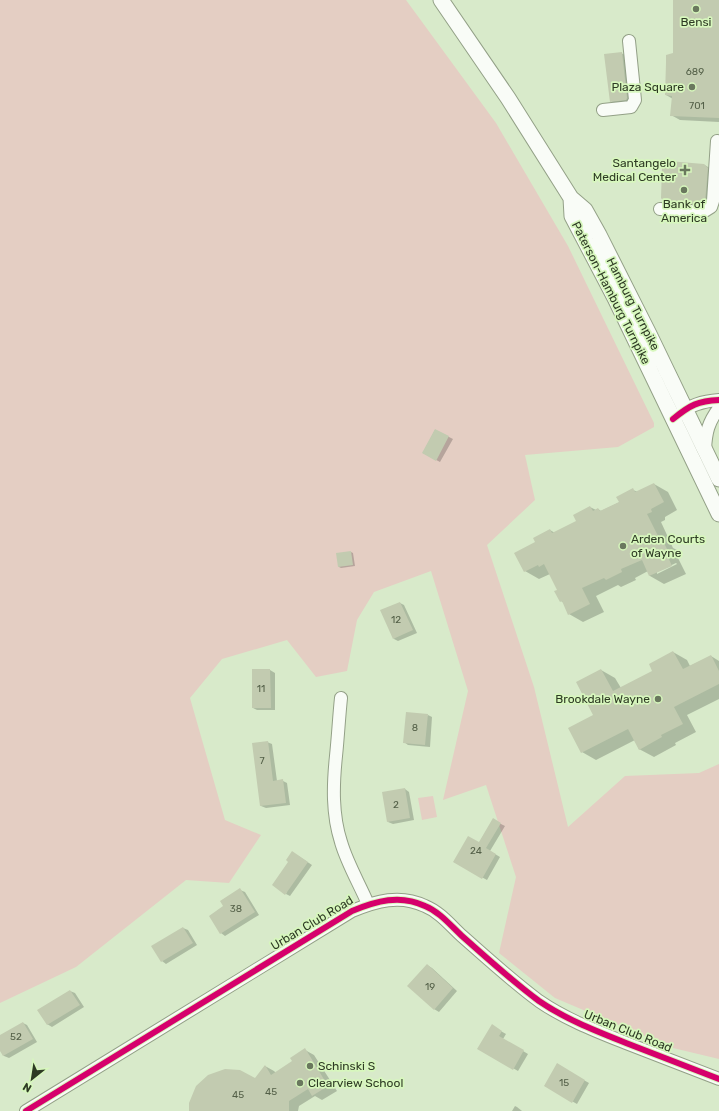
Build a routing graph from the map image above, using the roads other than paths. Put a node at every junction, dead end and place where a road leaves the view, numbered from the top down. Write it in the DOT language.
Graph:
graph roads {
  1 [pos="441,0"];
  2 [pos="629,41"];
  3 [pos="603,110"];
  4 [pos="717,141"];
  5 [pos="571,198"];
  6 [pos="660,209"];
  7 [pos="719,400"];
  8 [pos="719,408"];
  9 [pos="685,409"];
  10 [pos="673,419"];
  11 [pos="704,449"];
  12 [pos="719,479"];
  13 [pos="719,514"];
  14 [pos="340,698"];
  15 [pos="368,904"];
  16 [pos="719,1079"];
  17 [pos="26,1111"];
  1 -- 5 [label="main road, Paterson-Hamburg Turnpike"];
  2 -- 3 [label="street"];
  4 -- 6 [label="street"];
  5 -- 9 [label="main road, Hamburg Turnpike"];
  5 -- 10 [label="main road, Paterson-Hamburg Turnpike"];
  7 -- 9 [label="street"];
  8 -- 11 [label="street"];
  9 -- 10 [label="street"];
  9 -- 11 [label="main road, Hamburg Turnpike"];
  10 -- 13 [label="main road, Paterson-Hamburg Turnpike"];
  11 -- 12 [label="main road, Hamburg Turnpike"];
  14 -- 15 [label="street"];
  15 -- 16 [label="street, Urban Club Road"];
  15 -- 17 [label="street, Urban Club Road"];
}
